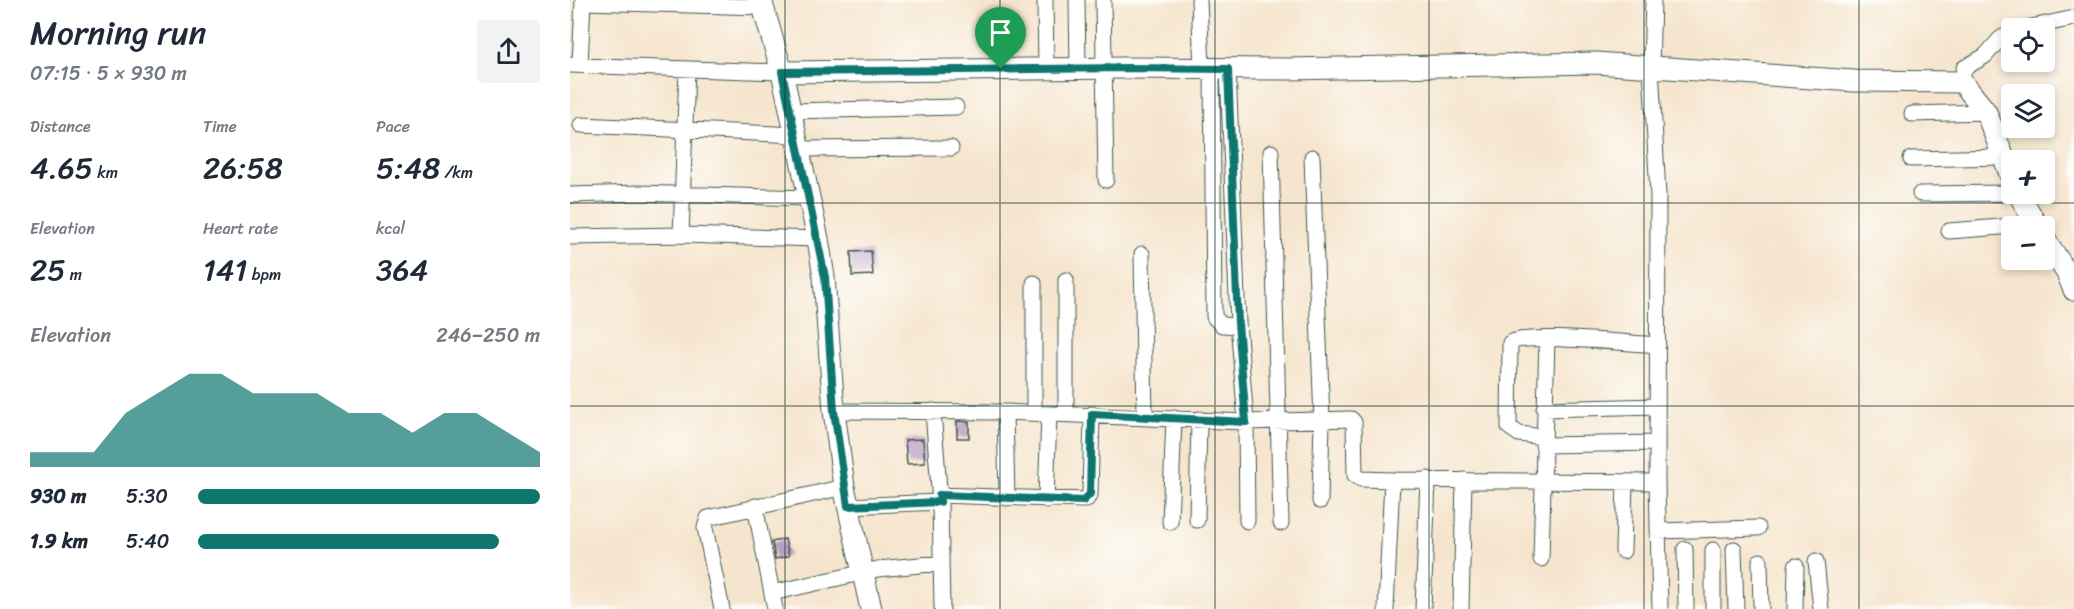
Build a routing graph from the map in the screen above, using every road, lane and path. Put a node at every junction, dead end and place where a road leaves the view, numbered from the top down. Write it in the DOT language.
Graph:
graph roads {
  1 [pos="1045,0"];
  2 [pos="1077,0"];
  3 [pos="1103,0"];
  4 [pos="1199,0"];
  5 [pos="1653,0"];
  6 [pos="583,1"];
  7 [pos="762,4"];
  8 [pos="2074,18"];
  9 [pos="2055,22"];
  10 [pos="2001,38"];
  11 [pos="575,65"];
  12 [pos="1650,67"];
  13 [pos="1046,68"];
  14 [pos="1078,68"];
  15 [pos="1105,68"];
  16 [pos="1214,68"];
  17 [pos="687,69"];
  18 [pos="782,72"];
  19 [pos="1962,82"];
  20 [pos="956,107"];
  21 [pos="791,111"];
  22 [pos="1986,112"];
  23 [pos="1912,114"];
  24 [pos="581,125"];
  25 [pos="685,130"];
  26 [pos="797,142"];
  27 [pos="951,148"];
  28 [pos="1271,152"];
  29 [pos="2001,152"];
  30 [pos="1312,157"];
  31 [pos="2001,157"];
  32 [pos="1911,159"];
  33 [pos="1106,180"];
  34 [pos="2001,193"];
  35 [pos="682,194"];
  36 [pos="1920,194"];
  37 [pos="570,195"];
  38 [pos="809,198"];
  39 [pos="2001,227"];
  40 [pos="1949,231"];
  41 [pos="681,235"];
  42 [pos="570,237"];
  43 [pos="818,239"];
  44 [pos="1142,255"];
  45 [pos="2055,255"];
  46 [pos="1066,280"];
  47 [pos="1034,283"];
  48 [pos="2074,290"];
  49 [pos="1238,326"];
  50 [pos="1547,339"];
  51 [pos="1658,345"];
  52 [pos="1657,406"];
  53 [pos="1544,409"];
  54 [pos="834,411"];
  55 [pos="933,411"];
  56 [pos="1005,412"];
  57 [pos="1034,413"];
  58 [pos="1049,414"];
  59 [pos="1066,414"];
  60 [pos="1092,414"];
  61 [pos="1145,416"];
  62 [pos="1174,418"];
  63 [pos="1199,419"];
  64 [pos="1322,420"];
  65 [pos="1278,421"];
  66 [pos="1246,422"];
  67 [pos="1543,441"];
  68 [pos="1657,443"];
  69 [pos="1428,479"];
  70 [pos="1392,480"];
  71 [pos="1464,480"];
  72 [pos="1542,482"];
  73 [pos="1624,482"];
  74 [pos="1657,482"];
  75 [pos="846,496"];
  76 [pos="939,498"];
  77 [pos="1007,498"];
  78 [pos="1046,500"];
  79 [pos="1320,501"];
  80 [pos="754,506"];
  81 [pos="1197,520"];
  82 [pos="1247,521"];
  83 [pos="1170,522"];
  84 [pos="1281,524"];
  85 [pos="1758,528"];
  86 [pos="1659,531"];
  87 [pos="1685,549"];
  88 [pos="1734,549"];
  89 [pos="1713,550"];
  90 [pos="1623,551"];
  91 [pos="1541,558"];
  92 [pos="1760,561"];
  93 [pos="1816,561"];
  94 [pos="941,563"];
  95 [pos="1796,566"];
  96 [pos="863,573"];
  97 [pos="772,593"];
  98 [pos="722,609"];
  99 [pos="775,609"];
  100 [pos="871,609"];
  101 [pos="942,609"];
  102 [pos="1386,609"];
  103 [pos="1423,609"];
  104 [pos="1461,609"];
  105 [pos="1660,609"];
  106 [pos="1686,609"];
  107 [pos="1713,609"];
  108 [pos="1736,609"];
  109 [pos="1761,609"];
  110 [pos="1796,609"];
  111 [pos="1821,609"];
  1 -- 13 [label="street"];
  2 -- 14 [label="street"];
  3 -- 15 [label="street"];
  4 -- 16 [label="street"];
  5 -- 12 [label="street"];
  6 -- 7 [label="street"];
  6 -- 11 [label="street"];
  7 -- 18 [label="street"];
  8 -- 9 [label="street"];
  10 -- 19 [label="street"];
  11 -- 17 [label="street"];
  12 -- 16 [label="street"];
  12 -- 19 [label="street"];
  12 -- 51 [label="street"];
  13 -- 14 [label="street"];
  13 -- 18 [label="street"];
  14 -- 15 [label="street"];
  15 -- 16 [label="street"];
  15 -- 33 [label="street"];
  16 -- 49 [label="street"];
  16 -- 49 [label="street"];
  17 -- 18 [label="street"];
  17 -- 25 [label="street"];
  18 -- 21 [label="street"];
  19 -- 22 [label="street"];
  20 -- 21 [label="street"];
  21 -- 26 [label="street"];
  22 -- 23 [label="street"];
  22 -- 29 [label="street"];
  24 -- 25 [label="street"];
  25 -- 26 [label="street"];
  25 -- 35 [label="street"];
  26 -- 27 [label="street"];
  26 -- 38 [label="street"];
  28 -- 65 [label="street"];
  30 -- 64 [label="street"];
  31 -- 32 [label="street"];
  34 -- 36 [label="street"];
  35 -- 37 [label="street"];
  35 -- 38 [label="street"];
  35 -- 41 [label="street"];
  38 -- 43 [label="street"];
  39 -- 40 [label="street"];
  41 -- 42 [label="street"];
  41 -- 43 [label="street"];
  43 -- 54 [label="street"];
  44 -- 61 [label="street"];
  45 -- 48 [label="street"];
  46 -- 59 [label="street"];
  47 -- 57 [label="street"];
  49 -- 66 [label="street"];
  50 -- 51 [label="street"];
  50 -- 53 [label="street"];
  50 -- 67 [label="street"];
  51 -- 52 [label="street"];
  52 -- 53 [label="street"];
  52 -- 68 [label="street"];
  53 -- 67 [label="street"];
  54 -- 55 [label="street"];
  54 -- 75 [label="street"];
  55 -- 56 [label="street"];
  55 -- 76 [label="street"];
  56 -- 57 [label="street"];
  56 -- 77 [label="street"];
  57 -- 58 [label="street"];
  58 -- 59 [label="street"];
  58 -- 78 [label="street"];
  59 -- 60 [label="street"];
  60 -- 61 [label="street"];
  60 -- 78 [label="street"];
  61 -- 62 [label="street"];
  62 -- 63 [label="street"];
  62 -- 83 [label="street"];
  63 -- 66 [label="street"];
  63 -- 81 [label="street"];
  64 -- 65 [label="street"];
  64 -- 70 [label="street"];
  64 -- 79 [label="street"];
  65 -- 66 [label="street"];
  65 -- 84 [label="street"];
  66 -- 82 [label="street"];
  67 -- 68 [label="street"];
  67 -- 72 [label="street"];
  68 -- 74 [label="street"];
  69 -- 70 [label="street"];
  69 -- 71 [label="street"];
  69 -- 103 [label="street"];
  70 -- 102 [label="street"];
  71 -- 72 [label="street"];
  71 -- 104 [label="street"];
  72 -- 73 [label="street"];
  72 -- 91 [label="street"];
  73 -- 74 [label="street"];
  73 -- 90 [label="street"];
  74 -- 86 [label="street"];
  75 -- 76 [label="street"];
  75 -- 80 [label="street"];
  75 -- 96 [label="street"];
  76 -- 77 [label="street"];
  76 -- 94 [label="street"];
  77 -- 78 [label="street"];
  80 -- 97 [label="street"];
  80 -- 98 [label="street"];
  85 -- 86 [label="street"];
  86 -- 105 [label="street"];
  87 -- 106 [label="street"];
  88 -- 108 [label="street"];
  89 -- 107 [label="street"];
  92 -- 109 [label="street"];
  93 -- 111 [label="street"];
  94 -- 96 [label="street"];
  94 -- 101 [label="street"];
  95 -- 110 [label="street"];
  96 -- 97 [label="street"];
  96 -- 100 [label="street"];
  97 -- 99 [label="street"];
}
